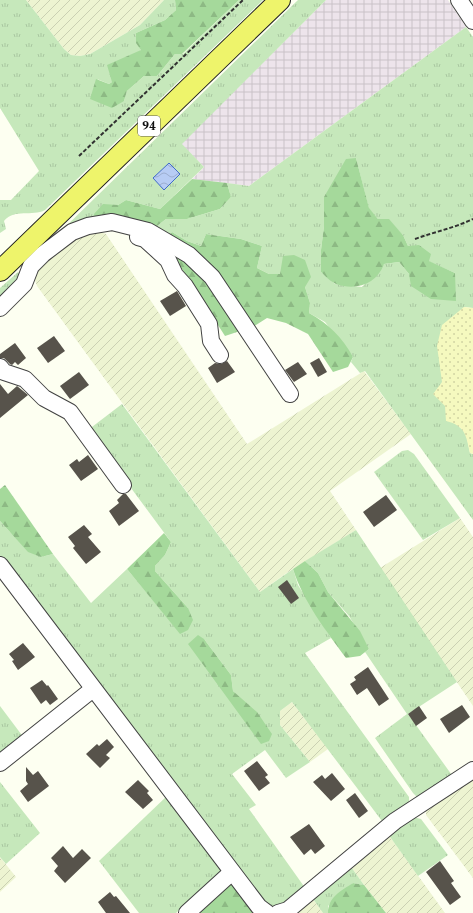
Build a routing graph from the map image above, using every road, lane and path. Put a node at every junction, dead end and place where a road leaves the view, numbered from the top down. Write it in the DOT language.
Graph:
graph roads {
  1 [pos="244,0"];
  2 [pos="280,0"];
  3 [pos="459,0"];
  4 [pos="473,21"];
  5 [pos="78,156"];
  6 [pos="473,219"];
  7 [pos="88,226"];
  8 [pos="415,240"];
  9 [pos="0,271"];
  10 [pos="0,308"];
  11 [pos="220,355"];
  12 [pos="0,367"];
  13 [pos="290,394"];
  14 [pos="123,485"];
  15 [pos="0,565"];
  16 [pos="93,689"];
  17 [pos="0,763"];
  18 [pos="473,770"];
  19 [pos="232,872"];
  20 [pos="187,913"];
  21 [pos="266,913"];
  22 [pos="278,913"];
  1 -- 5 [label="path"];
  2 -- 9 [label="main road, 94"];
  3 -- 4 [label="street"];
  6 -- 8 [label="path"];
  7 -- 10 [label="street"];
  7 -- 11 [label="street"];
  7 -- 13 [label="street"];
  12 -- 14 [label="street"];
  15 -- 16 [label="street"];
  16 -- 17 [label="street"];
  16 -- 19 [label="street"];
  18 -- 22 [label="street"];
  19 -- 20 [label="street"];
  19 -- 21 [label="street"];
}
